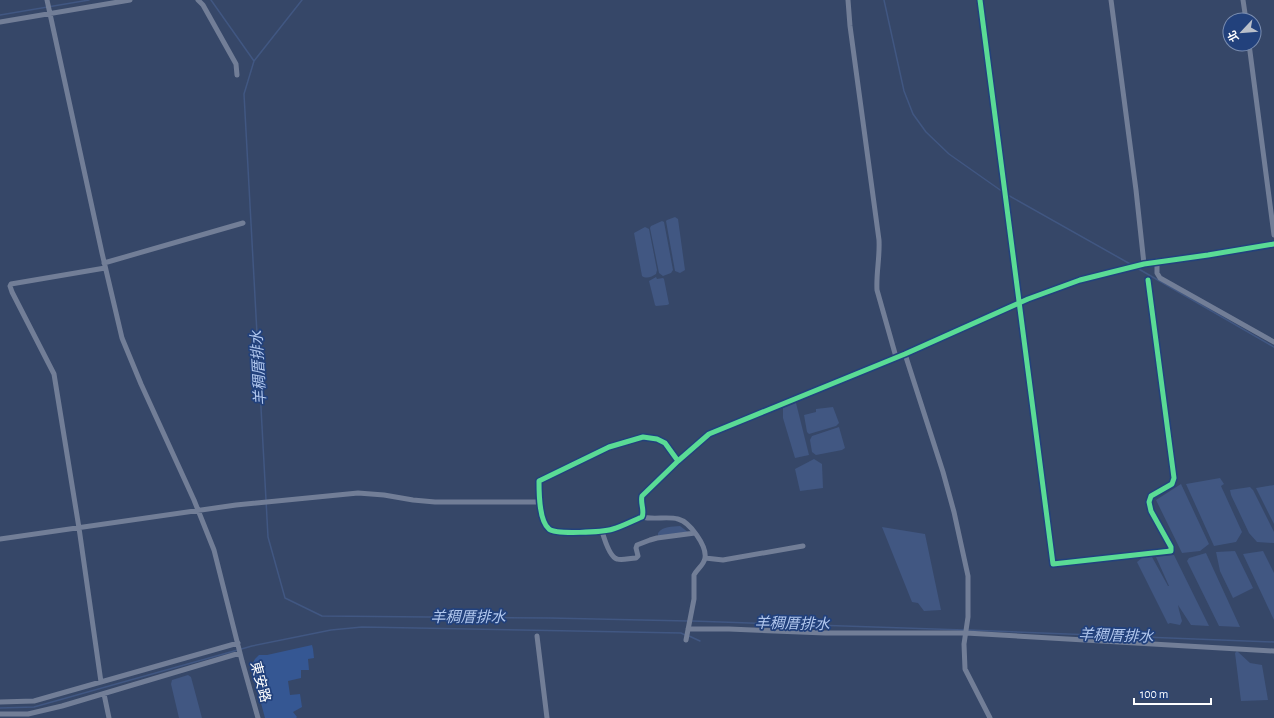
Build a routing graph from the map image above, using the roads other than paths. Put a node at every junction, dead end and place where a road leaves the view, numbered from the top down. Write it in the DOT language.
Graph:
graph roads {
  1 [pos="47,0"];
  2 [pos="130,0"];
  3 [pos="198,0"];
  4 [pos="848,0"];
  5 [pos="980,0"];
  6 [pos="1111,0"];
  7 [pos="1243,0"];
  8 [pos="1245,12"];
  9 [pos="49,13"];
  10 [pos="0,22"];
  11 [pos="1250,52"];
  12 [pos="237,75"];
  13 [pos="243,223"];
  14 [pos="1274,235"];
  15 [pos="1274,244"];
  16 [pos="1157,261"];
  17 [pos="1142,264"];
  18 [pos="105,266"];
  19 [pos="1148,280"];
  20 [pos="1019,303"];
  21 [pos="1274,342"];
  22 [pos="905,354"];
  23 [pos="896,357"];
  24 [pos="678,461"];
  25 [pos="539,502"];
  26 [pos="198,511"];
  27 [pos="642,517"];
  28 [pos="79,528"];
  29 [pos="602,531"];
  30 [pos="695,533"];
  31 [pos="0,539"];
  32 [pos="802,546"];
  33 [pos="705,558"];
  34 [pos="688,629"];
  35 [pos="966,632"];
  36 [pos="536,636"];
  37 [pos="686,640"];
  38 [pos="239,649"];
  39 [pos="1274,651"];
  40 [pos="101,682"];
  41 [pos="104,694"];
  42 [pos="0,702"];
  43 [pos="0,714"];
  44 [pos="109,718"];
  45 [pos="258,718"];
  46 [pos="547,718"];
  47 [pos="990,718"];
  1 -- 9 [label="street, 東安路"];
  2 -- 9 [label="street"];
  3 -- 12 [label="street"];
  4 -- 23 [label="street"];
  5 -- 20 [label="street"];
  6 -- 17 [label="street"];
  7 -- 8 [label="street"];
  9 -- 10 [label="street"];
  9 -- 18 [label="street, 東安路"];
  11 -- 14 [label="street"];
  13 -- 18 [label="street"];
  15 -- 16 [label="street"];
  16 -- 17 [label="street"];
  16 -- 21 [label="street"];
  17 -- 20 [label="street"];
  18 -- 26 [label="street, 東安路"];
  18 -- 28 [label="street"];
  19 -- 20 [label="street"];
  20 -- 22 [label="street"];
  22 -- 23 [label="street"];
  22 -- 35 [label="street"];
  23 -- 24 [label="street"];
  24 -- 25 [label="street"];
  24 -- 27 [label="street"];
  25 -- 26 [label="street"];
  25 -- 29 [label="street"];
  26 -- 28 [label="street"];
  26 -- 38 [label="street, 東安路"];
  27 -- 29 [label="street"];
  27 -- 30 [label="street"];
  28 -- 31 [label="street"];
  28 -- 40 [label="street"];
  29 -- 30 [label="street"];
  30 -- 33 [label="street"];
  32 -- 33 [label="street"];
  33 -- 34 [label="street"];
  34 -- 35 [label="street"];
  34 -- 37 [label="street"];
  35 -- 39 [label="street"];
  35 -- 47 [label="street"];
  36 -- 46 [label="street"];
  38 -- 40 [label="street"];
  38 -- 41 [label="street"];
  38 -- 45 [label="street, 東安路"];
  40 -- 42 [label="street"];
  41 -- 43 [label="street"];
  41 -- 44 [label="street"];
}
